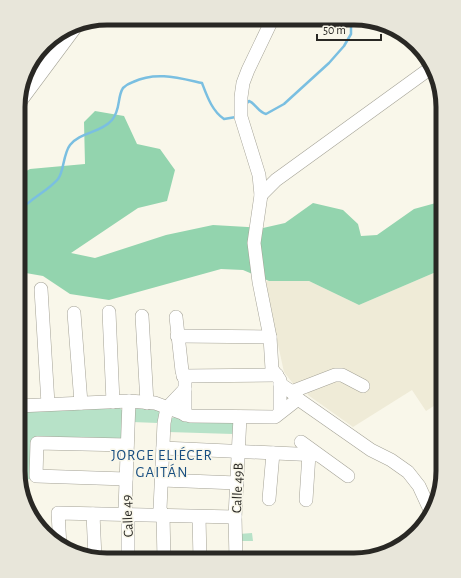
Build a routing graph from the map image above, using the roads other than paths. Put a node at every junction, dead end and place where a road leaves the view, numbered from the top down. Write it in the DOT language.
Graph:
graph roads {
  1 [pos="270,25"];
  2 [pos="64,37"];
  3 [pos="427,70"];
  4 [pos="29,81"];
  5 [pos="261,195"];
  6 [pos="41,289"];
  7 [pos="108,312"];
  8 [pos="74,313"];
  9 [pos="142,316"];
  10 [pos="176,318"];
  11 [pos="177,336"];
  12 [pos="270,337"];
  13 [pos="183,376"];
  14 [pos="279,380"];
  15 [pos="363,386"];
  16 [pos="185,389"];
  17 [pos="295,396"];
  18 [pos="128,401"];
  19 [pos="113,402"];
  20 [pos="81,403"];
  21 [pos="147,403"];
  22 [pos="48,404"];
  23 [pos="25,406"];
  24 [pos="167,408"];
  25 [pos="280,412"];
  26 [pos="186,415"];
  27 [pos="240,416"];
  28 [pos="301,442"];
  29 [pos="127,445"];
  30 [pos="163,448"];
  31 [pos="238,451"];
  32 [pos="273,453"];
  33 [pos="313,455"];
  34 [pos="348,476"];
  35 [pos="126,479"];
  36 [pos="162,480"];
  37 [pos="237,483"];
  38 [pos="269,499"];
  39 [pos="306,500"];
  40 [pos="428,506"];
  41 [pos="94,514"];
  42 [pos="128,515"];
  43 [pos="163,516"];
  44 [pos="199,516"];
  45 [pos="235,518"];
  46 [pos="58,537"];
  47 [pos="95,552"];
  48 [pos="128,553"];
  49 [pos="164,553"];
  50 [pos="200,553"];
  51 [pos="236,553"];
  1 -- 5 [label="street"];
  2 -- 4 [label="highway"];
  3 -- 5 [label="street"];
  5 -- 12 [label="street"];
  6 -- 22 [label="street"];
  7 -- 19 [label="street"];
  8 -- 20 [label="street"];
  9 -- 21 [label="street"];
  10 -- 11 [label="street"];
  11 -- 12 [label="street"];
  11 -- 13 [label="street"];
  12 -- 14 [label="street"];
  13 -- 14 [label="street"];
  13 -- 16 [label="street"];
  14 -- 17 [label="street"];
  14 -- 25 [label="street"];
  15 -- 17 [label="street"];
  16 -- 24 [label="street"];
  16 -- 26 [label="street"];
  17 -- 25 [label="street"];
  17 -- 40 [label="street"];
  18 -- 19 [label="street"];
  18 -- 21 [label="street"];
  18 -- 29 [label="street, Calle 49"];
  19 -- 20 [label="street"];
  20 -- 22 [label="street"];
  21 -- 24 [label="street"];
  22 -- 23 [label="street"];
  24 -- 26 [label="street"];
  24 -- 30 [label="street"];
  25 -- 27 [label="street"];
  26 -- 27 [label="street"];
  27 -- 31 [label="street, Calle 49B"];
  28 -- 33 [label="street"];
  29 -- 35 [label="street, Calle 49"];
  29 -- 35 [label="street"];
  30 -- 31 [label="street"];
  30 -- 36 [label="street"];
  31 -- 32 [label="street"];
  31 -- 37 [label="street, Calle 49B"];
  32 -- 33 [label="street"];
  32 -- 38 [label="street"];
  33 -- 34 [label="street"];
  33 -- 39 [label="street"];
  35 -- 42 [label="street, Calle 49"];
  36 -- 37 [label="street"];
  36 -- 43 [label="street"];
  37 -- 45 [label="street, Calle 49B"];
  41 -- 42 [label="street"];
  41 -- 46 [label="street"];
  41 -- 47 [label="street"];
  42 -- 43 [label="street"];
  42 -- 48 [label="street, Calle 49"];
  43 -- 44 [label="street"];
  43 -- 49 [label="street"];
  44 -- 45 [label="street"];
  44 -- 50 [label="street"];
  45 -- 51 [label="street, Calle 49B"];
}
